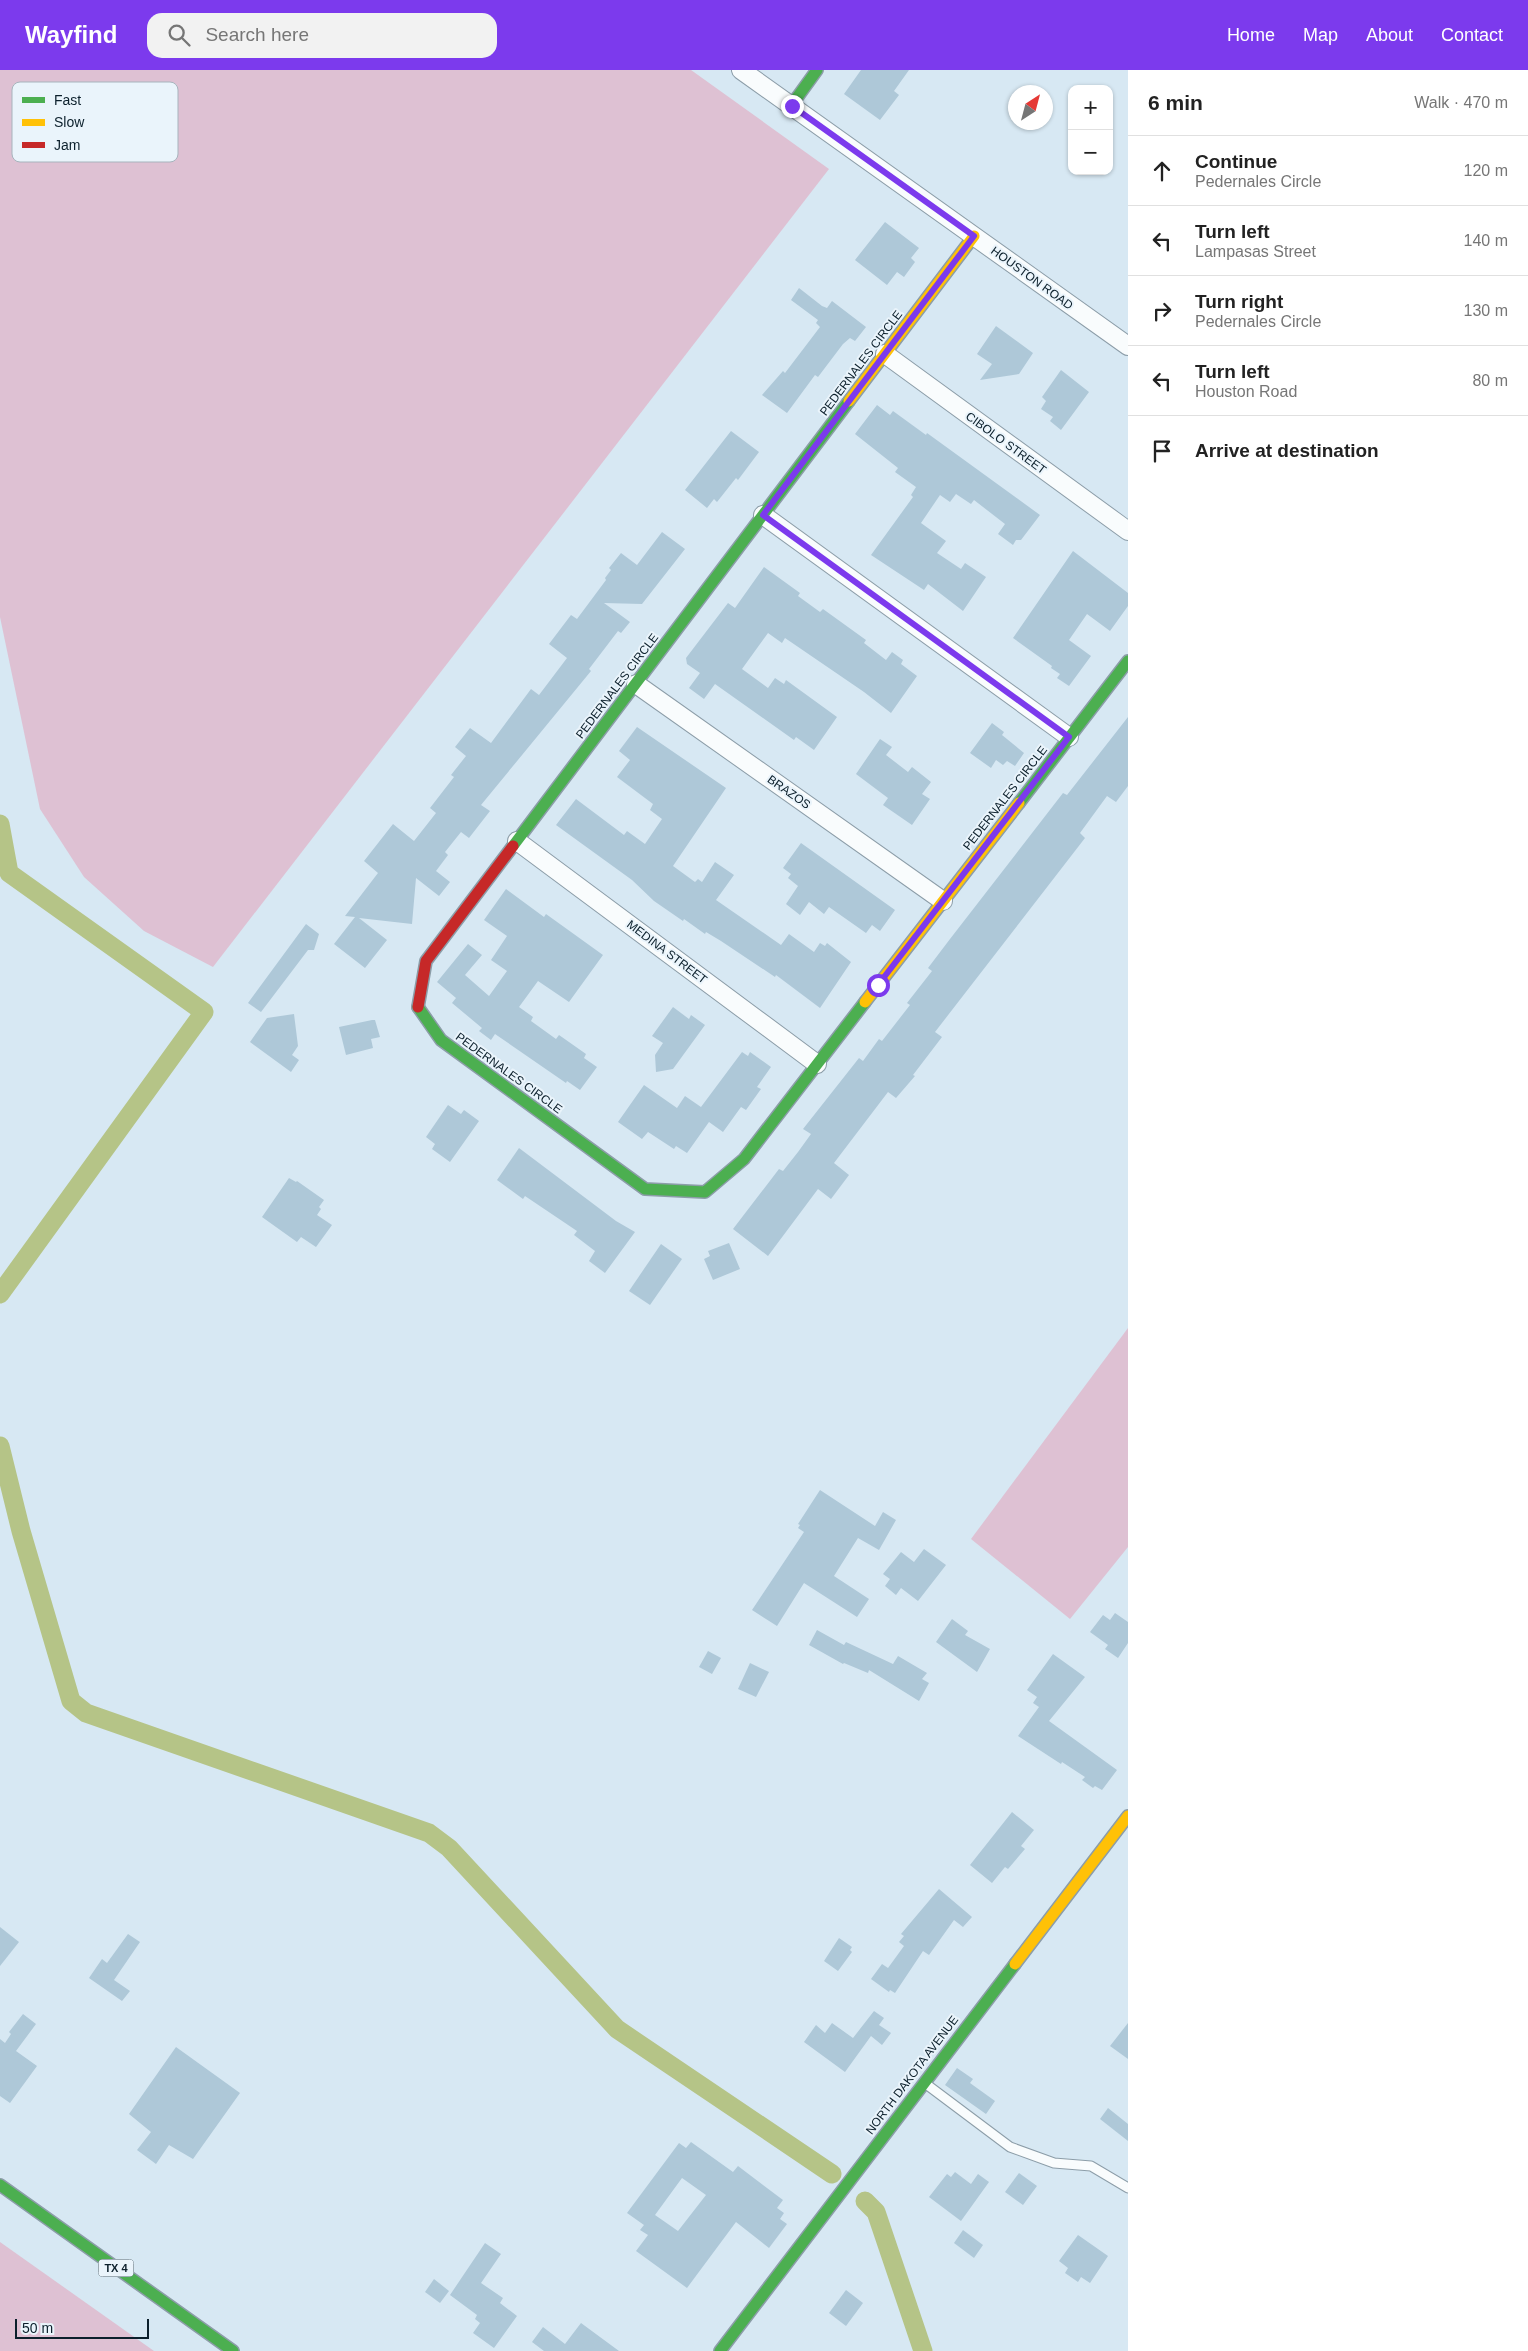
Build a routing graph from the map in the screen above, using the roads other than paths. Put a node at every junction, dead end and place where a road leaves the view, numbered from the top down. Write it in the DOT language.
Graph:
graph roads {
  1 [pos="741,70"];
  2 [pos="817,70"];
  3 [pos="792,106"];
  4 [pos="974,236"];
  5 [pos="1128,346"];
  6 [pos="884,354"];
  7 [pos="763,515"];
  8 [pos="1128,531"];
  9 [pos="1128,661"];
  10 [pos="636,684"];
  11 [pos="1069,737"];
  12 [pos="517,841"];
  13 [pos="943,901"];
  14 [pos="817,1064"];
  15 [pos="1128,1816"];
  16 [pos="924,2082"];
  17 [pos="0,2185"];
  18 [pos="1128,2188"];
  19 [pos="233,2351"];
  20 [pos="720,2351"];
  1 -- 3 [label="street, HOUSTON ROAD"];
  2 -- 3 [label="street"];
  3 -- 4 [label="street, HOUSTON ROAD"];
  4 -- 5 [label="street, HOUSTON ROAD"];
  4 -- 6 [label="street, PEDERNALES CIRCLE"];
  6 -- 7 [label="street, PEDERNALES CIRCLE"];
  6 -- 8 [label="street, CIBOLO STREET"];
  7 -- 10 [label="street, PEDERNALES CIRCLE"];
  7 -- 11 [label="street"];
  9 -- 11 [label="street, PEDERNALES CIRCLE"];
  10 -- 12 [label="street, PEDERNALES CIRCLE"];
  10 -- 13 [label="street, BRAZOS"];
  11 -- 13 [label="street, PEDERNALES CIRCLE"];
  12 -- 14 [label="street, MEDINA STREET"];
  12 -- 14 [label="street, PEDERNALES CIRCLE"];
  13 -- 14 [label="street, PEDERNALES CIRCLE"];
  15 -- 16 [label="street, NORTH DAKOTA AVENUE"];
  16 -- 18 [label="lane"];
  16 -- 20 [label="street, NORTH DAKOTA AVENUE"];
  17 -- 19 [label="street, TX 4"];
}
